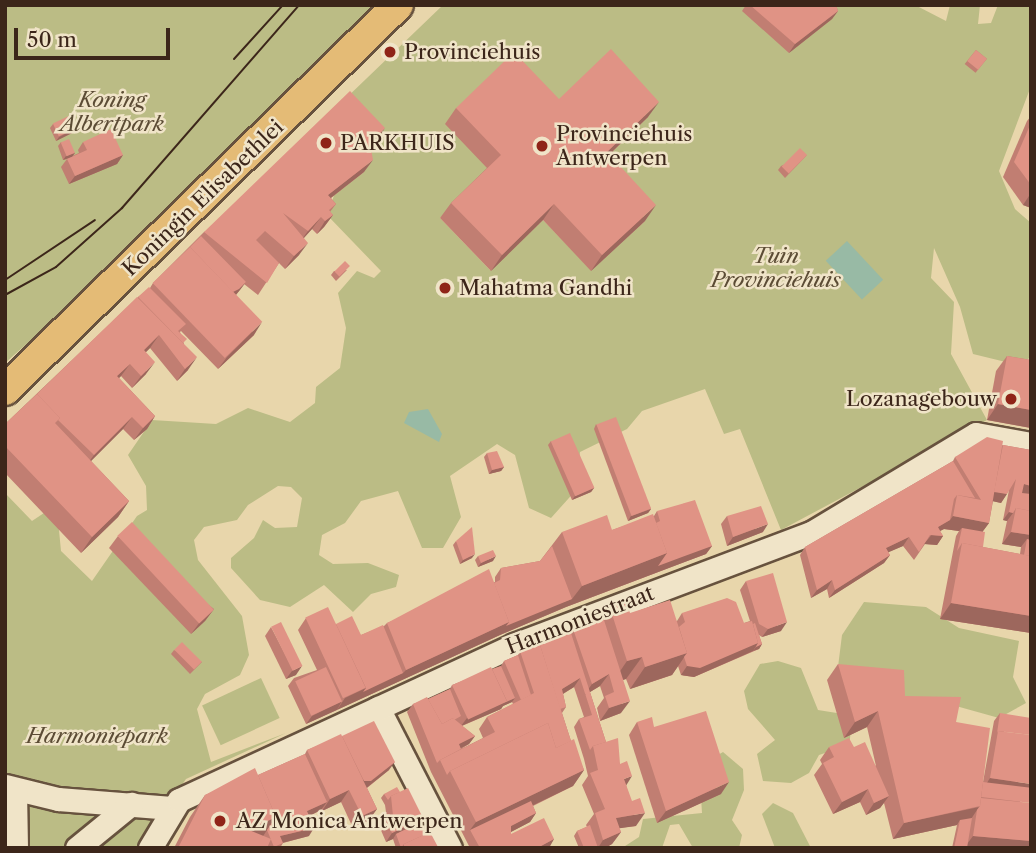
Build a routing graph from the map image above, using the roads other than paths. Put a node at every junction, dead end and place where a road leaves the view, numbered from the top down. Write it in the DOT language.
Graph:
graph roads {
  1 [pos="398,5"];
  2 [pos="5,390"];
  3 [pos="1031,444"];
  4 [pos="378,708"];
  5 [pos="10,788"];
  6 [pos="131,804"];
  7 [pos="172,808"];
  8 [pos="16,848"];
  9 [pos="77,848"];
  10 [pos="150,848"];
  11 [pos="450,848"];
  1 -- 2 [label="main road, Koningin Elisabethlei"];
  3 -- 4 [label="street, Harmoniestraat"];
  4 -- 7 [label="street, Harmoniestraat"];
  4 -- 11 [label="street"];
  5 -- 6 [label="street"];
  5 -- 8 [label="street"];
  6 -- 7 [label="street"];
  6 -- 9 [label="street"];
  7 -- 10 [label="street"];
}
